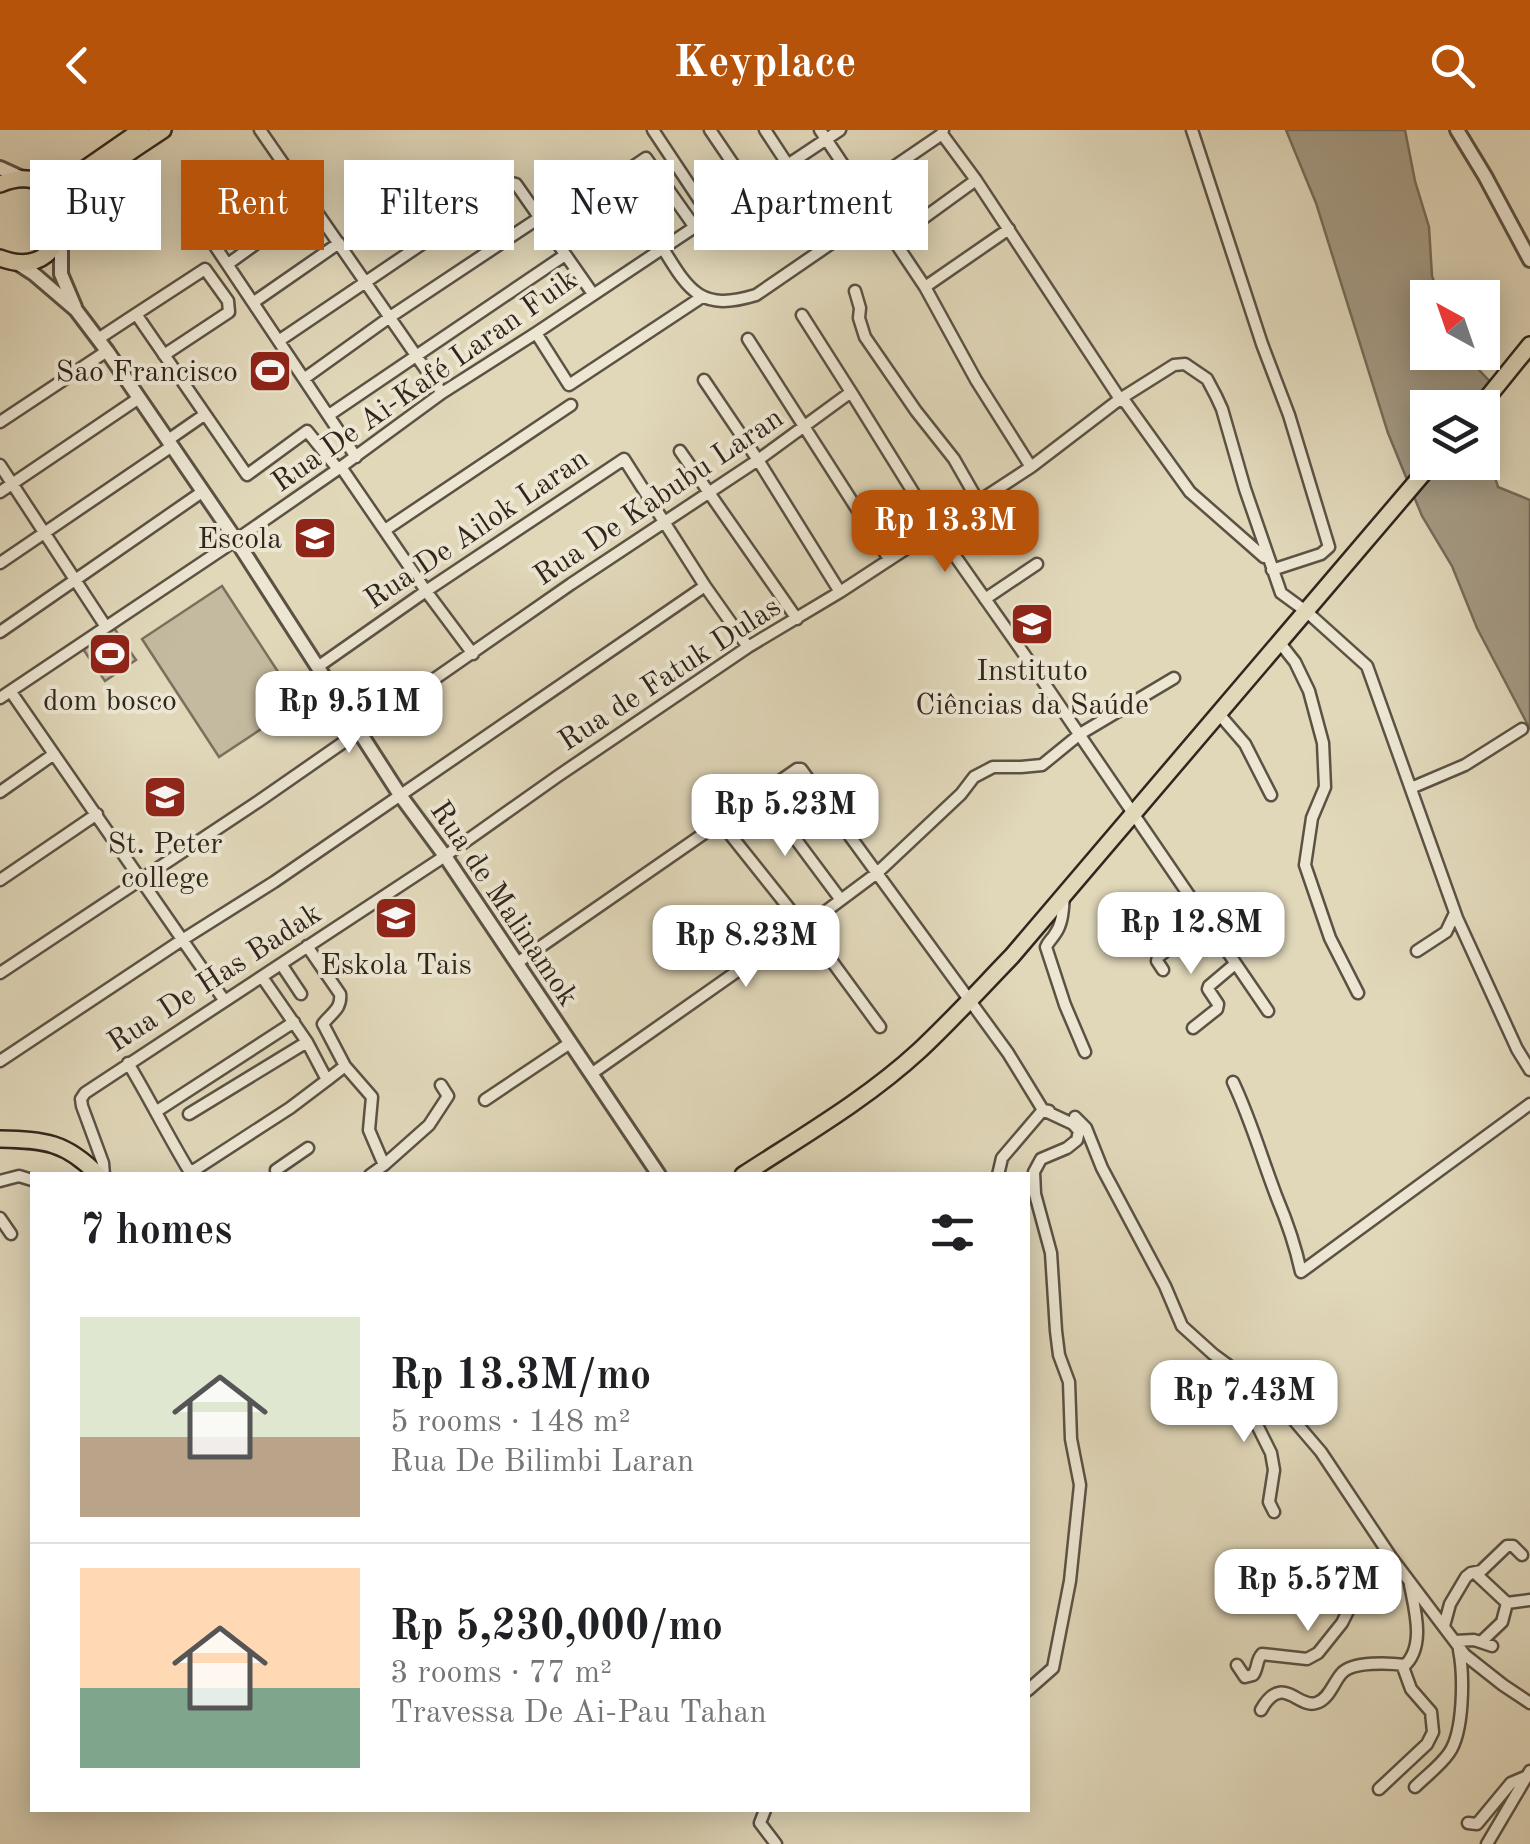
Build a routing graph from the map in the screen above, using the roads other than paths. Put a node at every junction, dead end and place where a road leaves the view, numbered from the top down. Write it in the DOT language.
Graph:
graph roads {
  1 [pos="141,130"];
  2 [pos="163,130"];
  3 [pos="260,130"];
  4 [pos="653,130"];
  5 [pos="710,130"];
  6 [pos="765,130"];
  7 [pos="840,130"];
  8 [pos="1192,130"];
  9 [pos="1457,130"];
  10 [pos="943,132"];
  11 [pos="823,135"];
  12 [pos="98,160"];
  13 [pos="118,160"];
  14 [pos="281,160"];
  15 [pos="730,160"];
  16 [pos="785,160"];
  17 [pos="794,160"];
  18 [pos="840,160"];
  19 [pos="903,160"];
  20 [pos="0,168"];
  21 [pos="30,180"];
  22 [pos="976,180"];
  23 [pos="0,184"];
  24 [pos="694,192"];
  25 [pos="674,198"];
  26 [pos="534,210"];
  27 [pos="928,215"];
  28 [pos="324,220"];
  29 [pos="694,226"];
  30 [pos="534,227"];
  31 [pos="1009,229"];
  32 [pos="674,239"];
  33 [pos="339,242"];
  34 [pos="50,250"];
  35 [pos="61,250"];
  36 [pos="219,250"];
  37 [pos="247,250"];
  38 [pos="562,250"];
  39 [pos="658,250"];
  40 [pos="664,250"];
  41 [pos="822,250"];
  42 [pos="898,250"];
  43 [pos="565,254"];
  44 [pos="1530,260"];
  45 [pos="7,262"];
  46 [pos="228,264"];
  47 [pos="366,281"];
  48 [pos="925,287"];
  49 [pos="855,291"];
  50 [pos="593,294"];
  51 [pos="702,297"];
  52 [pos="254,302"];
  53 [pos="76,310"];
  54 [pos="136,314"];
  55 [pos="802,315"];
  56 [pos="390,317"];
  57 [pos="536,334"];
  58 [pos="98,338"];
  59 [pos="748,339"];
  60 [pos="280,340"];
  61 [pos="1530,345"];
  62 [pos="107,351"];
  63 [pos="164,356"];
  64 [pos="414,356"];
  65 [pos="305,378"];
  66 [pos="704,380"];
  67 [pos="1493,390"];
  68 [pos="851,392"];
  69 [pos="442,393"];
  70 [pos="139,398"];
  71 [pos="1120,398"];
  72 [pos="571,404"];
  73 [pos="204,415"];
  74 [pos="329,415"];
  75 [pos="0,422"];
  76 [pos="805,427"];
  77 [pos="170,443"];
  78 [pos="680,451"];
  79 [pos="356,457"];
  80 [pos="758,460"];
  81 [pos="0,465"];
  82 [pos="1031,467"];
  83 [pos="340,468"];
  84 [pos="1418,480"];
  85 [pos="12,483"];
  86 [pos="0,492"];
  87 [pos="202,492"];
  88 [pos="710,492"];
  89 [pos="978,501"];
  90 [pos="664,524"];
  91 [pos="936,528"];
  92 [pos="385,530"];
  93 [pos="44,532"];
  94 [pos="236,540"];
  95 [pos="889,559"];
  96 [pos="0,563"];
  97 [pos="1037,564"];
  98 [pos="1270,566"];
  99 [pos="75,579"];
  100 [pos="706,586"];
  101 [pos="426,591"];
  102 [pos="840,592"];
  103 [pos="985,599"];
  104 [pos="1307,612"];
  105 [pos="797,619"];
  106 [pos="106,627"];
  107 [pos="0,632"];
  108 [pos="1280,643"];
  109 [pos="748,647"];
  110 [pos="473,654"];
  111 [pos="319,666"];
  112 [pos="1174,678"];
  113 [pos="11,692"];
  114 [pos="0,698"];
  115 [pos="1218,714"];
  116 [pos="1522,729"];
  117 [pos="359,732"];
  118 [pos="1080,734"];
  119 [pos="54,754"];
  120 [pos="1411,788"];
  121 [pos="0,792"];
  122 [pos="400,794"];
  123 [pos="762,794"];
  124 [pos="1272,795"];
  125 [pos="1132,813"];
  126 [pos="97,814"];
  127 [pos="721,823"];
  128 [pos="445,856"];
  129 [pos="876,873"];
  130 [pos="140,879"];
  131 [pos="0,880"];
  132 [pos="1064,894"];
  133 [pos="841,900"];
  134 [pos="1455,913"];
  135 [pos="1205,920"];
  136 [pos="805,927"];
  137 [pos="182,940"];
  138 [pos="307,946"];
  139 [pos="1417,951"];
  140 [pos="517,963"];
  141 [pos="281,964"];
  142 [pos="1235,964"];
  143 [pos="1163,970"];
  144 [pos="0,973"];
  145 [pos="262,977"];
  146 [pos="1358,993"];
  147 [pos="301,994"];
  148 [pos="224,1000"];
  149 [pos="969,1000"];
  150 [pos="1268,1010"];
  151 [pos="294,1022"];
  152 [pos="880,1027"];
  153 [pos="1193,1028"];
  154 [pos="307,1042"];
  155 [pos="570,1043"];
  156 [pos="1085,1052"];
  157 [pos="0,1062"];
  158 [pos="128,1063"];
  159 [pos="345,1066"];
  160 [pos="1530,1070"];
  161 [pos="591,1074"];
  162 [pos="328,1080"];
  163 [pos="1233,1082"];
  164 [pos="441,1086"];
  165 [pos="485,1100"];
  166 [pos="1530,1104"];
  167 [pos="1043,1110"];
  168 [pos="157,1111"];
  169 [pos="189,1114"];
  170 [pos="0,1139"];
  171 [pos="308,1148"];
  172 [pos="384,1164"];
  173 [pos="97,1172"];
  174 [pos="103,1172"];
  175 [pos="276,1172"];
  176 [pos="374,1172"];
  177 [pos="656,1172"];
  178 [pos="748,1172"];
  179 [pos="999,1172"];
  180 [pos="30,1179"];
  181 [pos="0,1181"];
  182 [pos="0,1218"];
  183 [pos="11,1234"];
  184 [pos="1226,1364"];
  185 [pos="1274,1512"];
  186 [pos="1522,1555"];
  187 [pos="1391,1557"];
  188 [pos="1476,1573"];
  189 [pos="1409,1579"];
  190 [pos="1530,1600"];
  191 [pos="1506,1603"];
  192 [pos="1444,1626"];
  193 [pos="1456,1643"];
  194 [pos="1237,1666"];
  195 [pos="1403,1667"];
  196 [pos="1030,1688"];
  197 [pos="1530,1703"];
  198 [pos="1261,1710"];
  199 [pos="1528,1774"];
  200 [pos="1414,1787"];
  201 [pos="1379,1789"];
  202 [pos="765,1812"];
  203 [pos="1468,1822"];
  204 [pos="776,1844"];
  205 [pos="1486,1844"];
  1 -- 12 [label="main road"];
  2 -- 13 [label="main road"];
  3 -- 14 [label="street"];
  4 -- 24 [label="street"];
  5 -- 15 [label="street"];
  6 -- 16 [label="street"];
  7 -- 11 [label="street, Rua De Ai-Kafé Laran Fuik"];
  8 -- 98 [label="street"];
  9 -- 44 [label="street"];
  10 -- 19 [label="street"];
  10 -- 22 [label="street"];
  11 -- 17 [label="street, Rua De Ai-Kafé Laran Fuik"];
  11 -- 18 [label="street"];
  20 -- 21 [label="street"];
  21 -- 23 [label="main road"];
  22 -- 27 [label="street"];
  22 -- 31 [label="street"];
  25 -- 29 [label="street"];
  26 -- 47 [label="street"];
  28 -- 33 [label="street"];
  29 -- 32 [label="street, Rua De Ai-Kafé Laran Fuik"];
  30 -- 56 [label="street"];
  31 -- 48 [label="street"];
  31 -- 71 [label="street"];
  33 -- 47 [label="street"];
  33 -- 52 [label="street"];
  34 -- 45 [label="main road"];
  35 -- 53 [label="street"];
  36 -- 46 [label="street"];
  37 -- 46 [label="street"];
  38 -- 43 [label="street"];
  39 -- 50 [label="street, Rua De Ai-Kafé Laran Fuik"];
  40 -- 51 [label="street"];
  41 -- 51 [label="street"];
  42 -- 48 [label="street"];
  43 -- 50 [label="street"];
  43 -- 64 [label="street"];
  45 -- 53 [label="street"];
  46 -- 52 [label="street"];
  47 -- 56 [label="street"];
  47 -- 60 [label="street"];
  48 -- 82 [label="street"];
  49 -- 89 [label="street"];
  50 -- 57 [label="street, Rua De Ai-Kafé Laran Fuik"];
  51 -- 57 [label="street"];
  52 -- 60 [label="street"];
  53 -- 58 [label="street, Rua de Malinamok"];
  54 -- 58 [label="street"];
  54 -- 63 [label="street"];
  54 -- 63 [label="street"];
  55 -- 68 [label="street"];
  56 -- 64 [label="street"];
  56 -- 65 [label="street"];
  57 -- 69 [label="street, Rua De Ai-Kafé Laran Fuik"];
  58 -- 62 [label="street, Rua de Malinamok"];
  59 -- 76 [label="street"];
  60 -- 65 [label="street"];
  61 -- 67 [label="main road"];
  62 -- 70 [label="street, Rua de Malinamok"];
  62 -- 75 [label="street"];
  63 -- 73 [label="street"];
  64 -- 69 [label="street"];
  64 -- 74 [label="street"];
  65 -- 74 [label="street"];
  66 -- 80 [label="street"];
  68 -- 76 [label="street, Rua De Kabubu Laran"];
  68 -- 91 [label="street"];
  69 -- 79 [label="street, Rua De Ai-Kafé Laran Fuik"];
  70 -- 77 [label="street, Rua de Malinamok"];
  70 -- 85 [label="street"];
  71 -- 82 [label="street, Rua de Fatuk Dulas"];
  71 -- 98 [label="street"];
  71 -- 98 [label="street, Rua de Fatuk Dulas"];
  72 -- 92 [label="street"];
  73 -- 77 [label="street"];
  73 -- 83 [label="street"];
  74 -- 79 [label="street"];
  76 -- 80 [label="street, Rua De Kabubu Laran"];
  76 -- 95 [label="street"];
  77 -- 87 [label="street, Rua de Malinamok"];
  77 -- 93 [label="street"];
  78 -- 88 [label="street"];
  79 -- 83 [label="street, Rua De Ai-Kafé Laran Fuik"];
  80 -- 88 [label="street, Rua De Kabubu Laran"];
  80 -- 102 [label="street"];
  81 -- 85 [label="street"];
  82 -- 89 [label="street, Rua de Fatuk Dulas"];
  83 -- 92 [label="street"];
  83 -- 94 [label="street, Rua De Ai-Kafé Laran Fuik"];
  84 -- 104 [label="main road"];
  85 -- 86 [label="street"];
  85 -- 93 [label="street"];
  87 -- 94 [label="street, Rua de Malinamok"];
  87 -- 99 [label="street"];
  88 -- 90 [label="street, Rua De Kabubu Laran"];
  88 -- 105 [label="street"];
  89 -- 91 [label="street, Rua de Fatuk Dulas"];
  90 -- 100 [label="street, Rua De Ailok Laran"];
  90 -- 101 [label="street, Rua De Ailok Laran"];
  90 -- 110 [label="street, Rua De Kabubu Laran"];
  91 -- 95 [label="street, Rua de Fatuk Dulas"];
  91 -- 103 [label="street"];
  92 -- 101 [label="street"];
  93 -- 96 [label="street"];
  93 -- 99 [label="street"];
  94 -- 106 [label="street, Rua De Ai-Kafé Laran Fuik"];
  94 -- 111 [label="street, Rua de Malinamok"];
  95 -- 102 [label="street, Rua de Fatuk Dulas"];
  97 -- 103 [label="street"];
  98 -- 104 [label="street, Rua de Fatuk Dulas"];
  99 -- 106 [label="street"];
  99 -- 107 [label="street"];
  100 -- 109 [label="street, Rua De Ailok Laran"];
  100 -- 122 [label="street"];
  101 -- 110 [label="street"];
  101 -- 111 [label="street, Rua De Ailok Laran"];
  102 -- 105 [label="street, Rua de Fatuk Dulas"];
  103 -- 118 [label="street"];
  104 -- 108 [label="main road"];
  104 -- 120 [label="street, Rua de Fatuk Dulas"];
  105 -- 109 [label="street, Rua de Fatuk Dulas"];
  106 -- 113 [label="street, Rua De Ai-Kafé Laran Fuik"];
  108 -- 115 [label="main road"];
  108 -- 146 [label="street"];
  109 -- 128 [label="street, Rua de Fatuk Dulas"];
  110 -- 117 [label="street, Rua De Kabubu Laran"];
  111 -- 117 [label="street, Rua de Malinamok"];
  112 -- 118 [label="street"];
  113 -- 114 [label="street, Rua De Ai-Kafé Laran Fuik"];
  113 -- 119 [label="street"];
  115 -- 124 [label="street"];
  115 -- 125 [label="main road"];
  116 -- 120 [label="street"];
  117 -- 122 [label="street, Rua de Malinamok"];
  117 -- 130 [label="street, Rua De Kabubu Laran"];
  118 -- 125 [label="street"];
  118 -- 129 [label="street"];
  119 -- 121 [label="street"];
  119 -- 126 [label="street"];
  120 -- 134 [label="street"];
  122 -- 128 [label="street, Rua de Malinamok"];
  122 -- 137 [label="street"];
  123 -- 127 [label="street"];
  123 -- 129 [label="street"];
  123 -- 133 [label="street"];
  125 -- 132 [label="main road"];
  125 -- 135 [label="street"];
  126 -- 130 [label="street"];
  126 -- 131 [label="street"];
  127 -- 136 [label="street"];
  127 -- 140 [label="street"];
  128 -- 138 [label="street, Rua De Has Badak"];
  128 -- 140 [label="street, Rua de Malinamok"];
  129 -- 133 [label="street"];
  129 -- 149 [label="street"];
  130 -- 137 [label="street"];
  130 -- 144 [label="street, Rua De Kabubu Laran"];
  132 -- 149 [label="main road"];
  132 -- 156 [label="street"];
  133 -- 136 [label="street"];
  134 -- 139 [label="street"];
  134 -- 160 [label="street"];
  135 -- 142 [label="street"];
  135 -- 143 [label="street"];
  136 -- 152 [label="street"];
  136 -- 161 [label="street"];
  137 -- 148 [label="street"];
  137 -- 157 [label="street"];
  138 -- 141 [label="street, Rua De Has Badak"];
  138 -- 159 [label="street"];
  140 -- 155 [label="street, Rua de Malinamok"];
  141 -- 145 [label="street, Rua De Has Badak"];
  141 -- 147 [label="street"];
  142 -- 150 [label="street"];
  142 -- 153 [label="street"];
  145 -- 148 [label="street, Rua De Has Badak"];
  145 -- 151 [label="street"];
  148 -- 158 [label="street, Rua De Has Badak"];
  149 -- 167 [label="street"];
  149 -- 178 [label="main road"];
  151 -- 154 [label="street"];
  151 -- 168 [label="street"];
  154 -- 162 [label="street"];
  154 -- 169 [label="street"];
  155 -- 161 [label="street, Rua de Malinamok"];
  155 -- 165 [label="street"];
  158 -- 168 [label="street"];
  158 -- 174 [label="street, Rua De Has Badak"];
  159 -- 162 [label="street"];
  159 -- 172 [label="street"];
  161 -- 177 [label="street, Rua de Malinamok"];
  162 -- 168 [label="street"];
  163 -- 166 [label="street"];
  164 -- 172 [label="street"];
  167 -- 179 [label="street"];
  167 -- 184 [label="street"];
  167 -- 196 [label="street"];
  170 -- 173 [label="main road"];
  171 -- 175 [label="street"];
  172 -- 176 [label="street"];
  180 -- 181 [label="street"];
  182 -- 183 [label="street"];
  184 -- 185 [label="street"];
  184 -- 187 [label="street"];
  186 -- 188 [label="street"];
  187 -- 189 [label="street"];
  187 -- 194 [label="street"];
  188 -- 191 [label="street"];
  188 -- 192 [label="street"];
  189 -- 192 [label="street"];
  189 -- 195 [label="street"];
  190 -- 191 [label="street"];
  191 -- 193 [label="street"];
  192 -- 193 [label="street"];
  193 -- 197 [label="street"];
  193 -- 200 [label="street"];
  195 -- 198 [label="street"];
  195 -- 201 [label="street"];
  199 -- 203 [label="street"];
  199 -- 205 [label="street"];
  202 -- 204 [label="street"];
}
